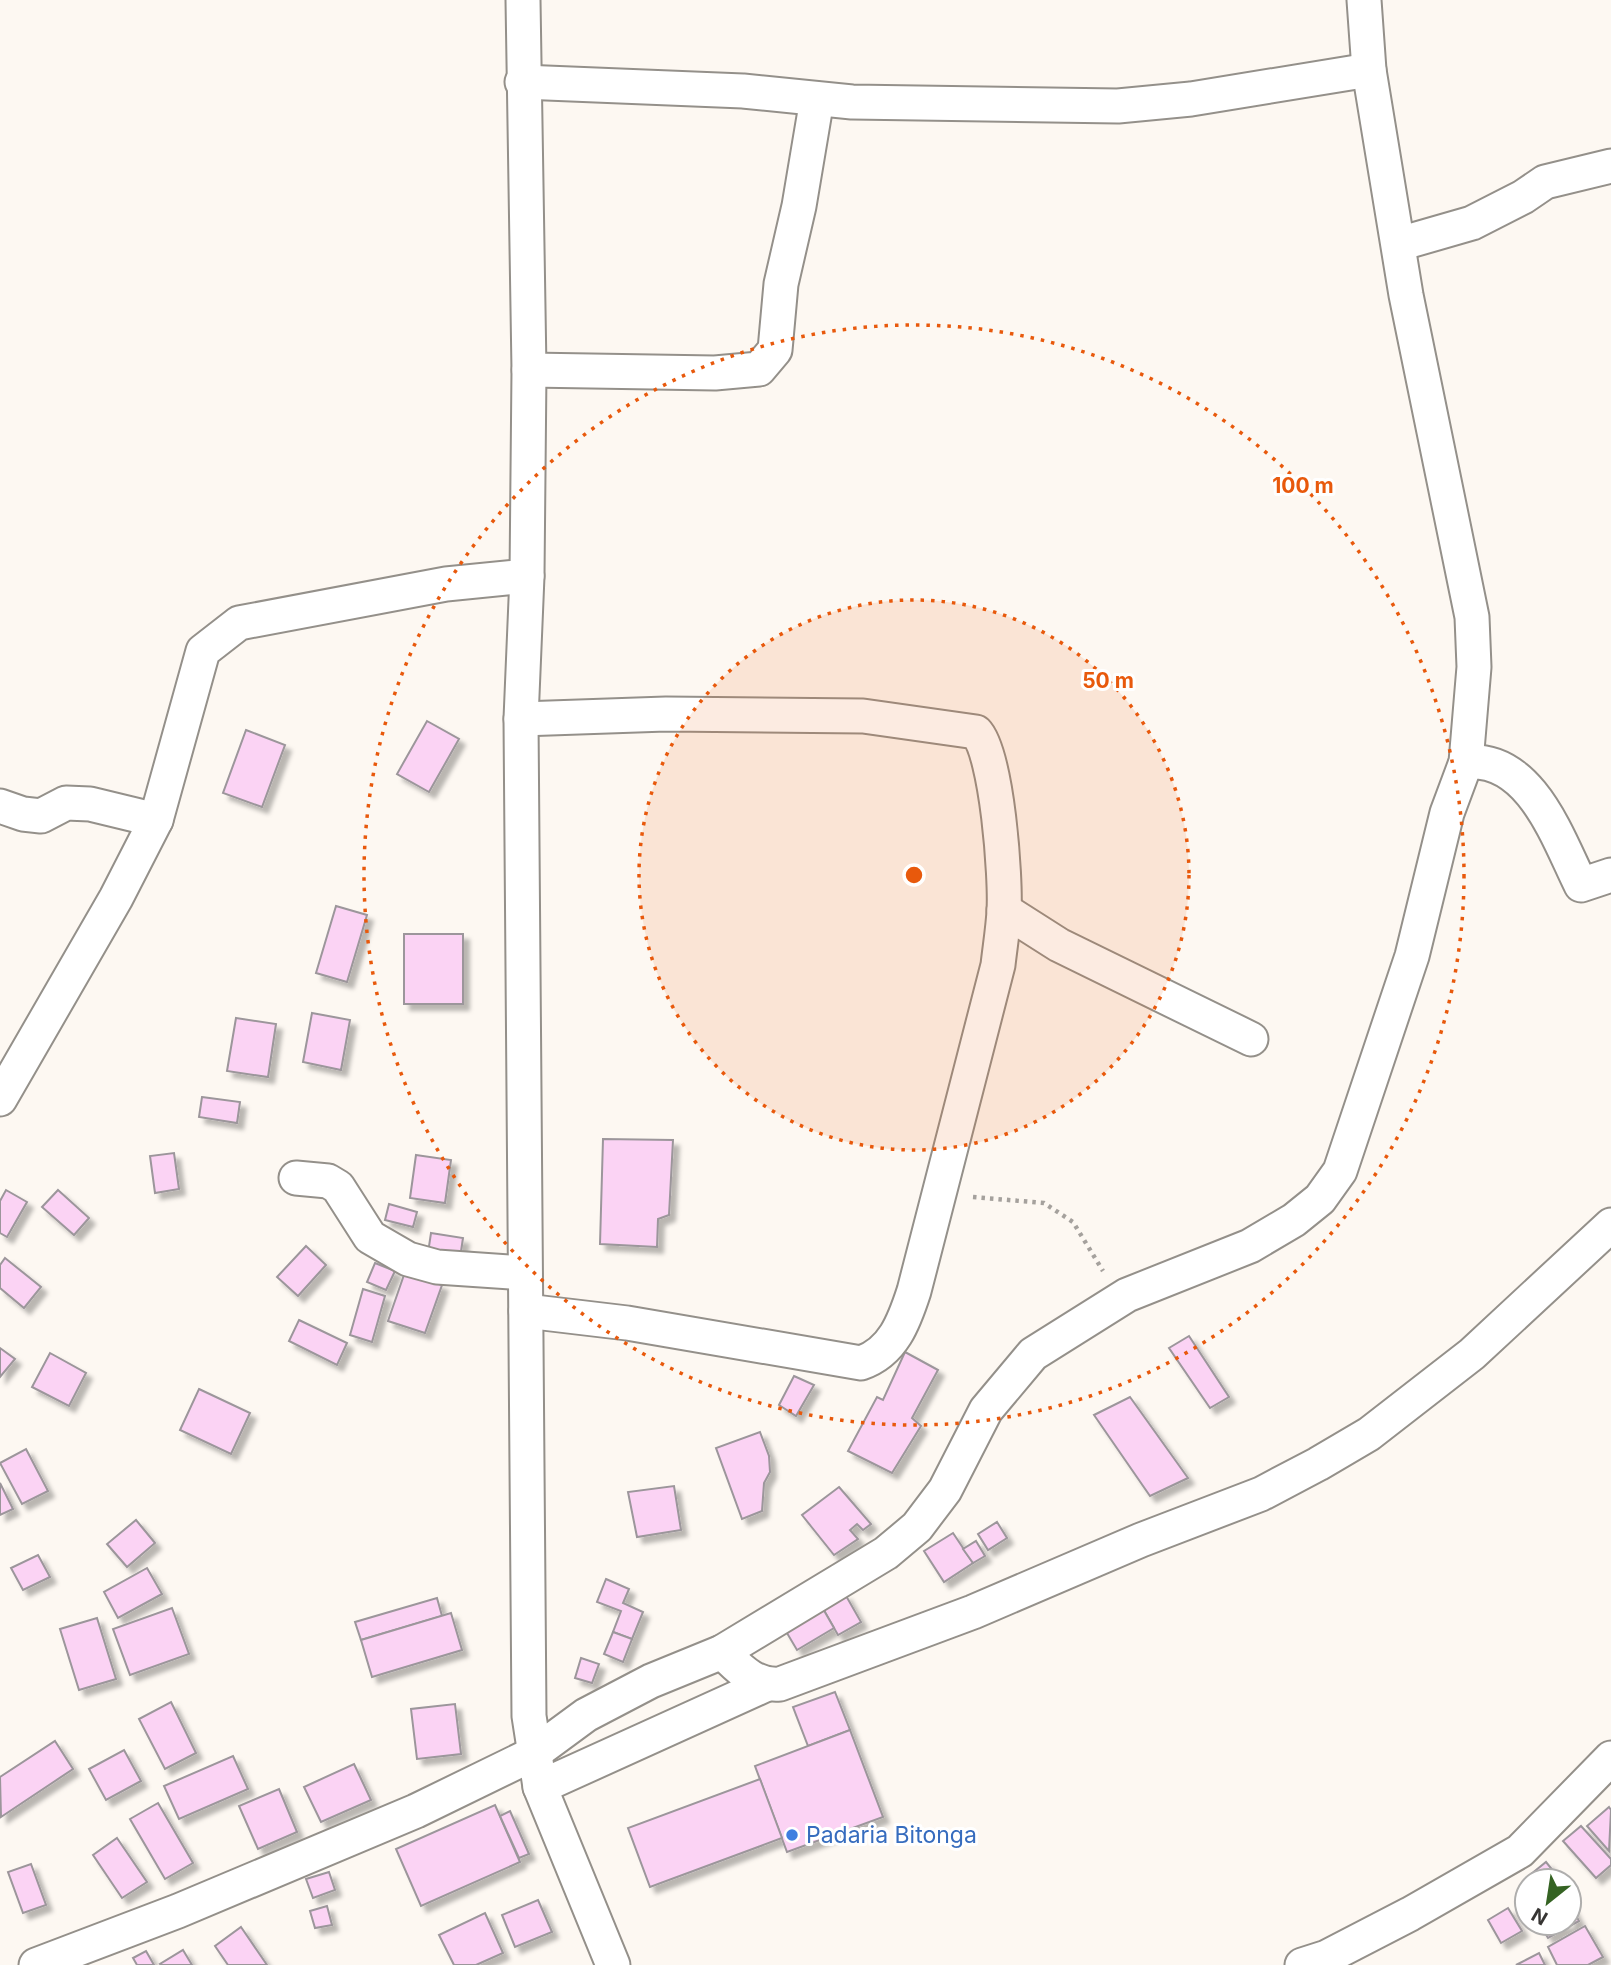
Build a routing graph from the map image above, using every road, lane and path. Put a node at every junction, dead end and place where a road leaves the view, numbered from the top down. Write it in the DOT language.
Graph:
graph roads {
  1 [pos="523,0"];
  2 [pos="1364,0"];
  3 [pos="1369,70"];
  4 [pos="522,82"];
  5 [pos="817,99"];
  6 [pos="1611,166"];
  7 [pos="1399,244"];
  8 [pos="529,370"];
  9 [pos="527,576"];
  10 [pos="521,719"];
  11 [pos="1466,762"];
  12 [pos="0,806"];
  13 [pos="156,820"];
  14 [pos="1611,875"];
  15 [pos="1004,910"];
  16 [pos="1251,1039"];
  17 [pos="0,1100"];
  18 [pos="296,1178"];
  19 [pos="937,1199"];
  20 [pos="1611,1225"];
  21 [pos="524,1273"];
  22 [pos="1115,1302"];
  23 [pos="526,1311"];
  24 [pos="722,1653"];
  25 [pos="765,1685"];
  26 [pos="533,1754"];
  27 [pos="1611,1758"];
  28 [pos="540,1787"];
  29 [pos="36,1965"];
  30 [pos="613,1965"];
  31 [pos="1302,1965"];
  1 -- 4 [label="street"];
  2 -- 3 [label="street"];
  3 -- 5 [label="street"];
  3 -- 7 [label="street"];
  4 -- 5 [label="street"];
  4 -- 8 [label="street"];
  5 -- 8 [label="street"];
  6 -- 7 [label="street"];
  7 -- 11 [label="street"];
  8 -- 9 [label="street"];
  9 -- 10 [label="street"];
  9 -- 13 [label="street"];
  10 -- 15 [label="street"];
  10 -- 21 [label="street"];
  11 -- 14 [label="street"];
  11 -- 22 [label="street"];
  12 -- 13 [label="street"];
  13 -- 17 [label="street"];
  15 -- 16 [label="street"];
  15 -- 19 [label="street"];
  18 -- 21 [label="street"];
  19 -- 22 [label="path"];
  19 -- 23 [label="street"];
  20 -- 25 [label="street"];
  21 -- 23 [label="street"];
  22 -- 24 [label="street"];
  23 -- 26 [label="street"];
  24 -- 25 [label="street"];
  24 -- 26 [label="street"];
  25 -- 28 [label="street"];
  26 -- 28 [label="street"];
  26 -- 29 [label="street"];
  27 -- 31 [label="street"];
  28 -- 30 [label="street"];
}
